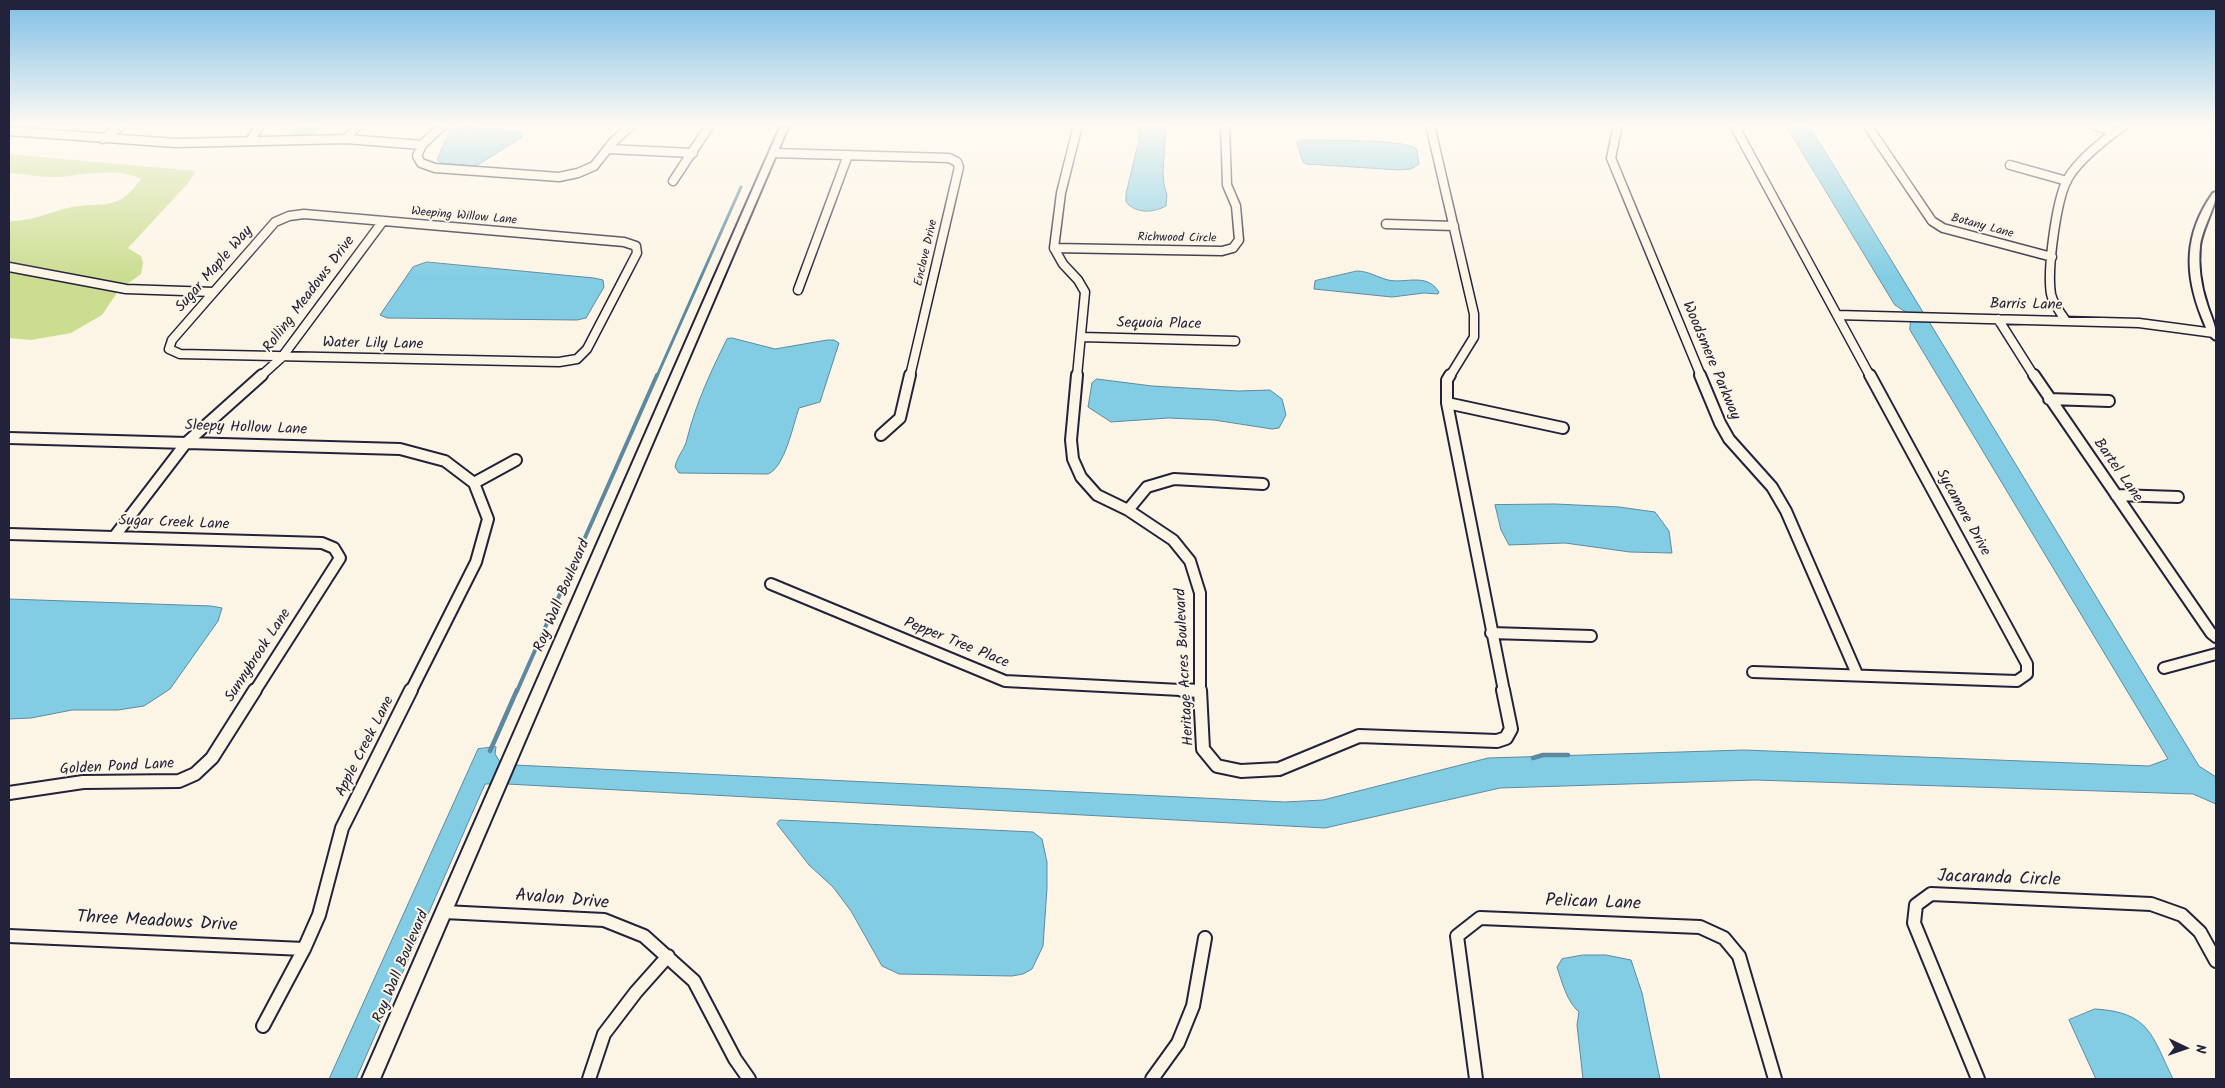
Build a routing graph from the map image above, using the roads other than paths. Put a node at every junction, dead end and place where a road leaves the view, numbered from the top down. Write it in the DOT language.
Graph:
graph roads {
  1 [pos="542,176"];
  2 [pos="565,176"];
  3 [pos="677,176"];
  4 [pos="763,176"];
  5 [pos="840,176"];
  6 [pos="957,176"];
  7 [pos="1065,176"];
  8 [pos="1227,176"];
  9 [pos="1442,176"];
  10 [pos="1618,176"];
  11 [pos="1762,176"];
  12 [pos="1902,176"];
  13 [pos="2048,176"];
  14 [pos="2072,176"];
  15 [pos="673,181"];
  16 [pos="2067,181"];
  17 [pos="2216,195"];
  18 [pos="288,216"];
  19 [pos="383,221"];
  20 [pos="1386,224"];
  21 [pos="1454,226"];
  22 [pos="1054,248"];
  23 [pos="2052,257"];
  24 [pos="9,268"];
  25 [pos="798,290"];
  26 [pos="213,292"];
  27 [pos="1837,315"];
  28 [pos="1998,319"];
  29 [pos="2066,321"];
  30 [pos="2215,335"];
  31 [pos="1082,337"];
  32 [pos="1236,340"];
  33 [pos="169,349"];
  34 [pos="282,357"];
  35 [pos="577,359"];
  36 [pos="2048,398"];
  37 [pos="2109,401"];
  38 [pos="1447,403"];
  39 [pos="1563,428"];
  40 [pos="881,435"];
  41 [pos="9,438"];
  42 [pos="186,443"];
  43 [pos="516,460"];
  44 [pos="474,483"];
  45 [pos="1263,484"];
  46 [pos="2116,495"];
  47 [pos="2178,497"];
  48 [pos="1128,510"];
  49 [pos="9,534"];
  50 [pos="114,537"];
  51 [pos="337,550"];
  52 [pos="771,584"];
  53 [pos="1491,633"];
  54 [pos="1591,636"];
  55 [pos="2216,637"];
  56 [pos="2216,654"];
  57 [pos="2164,668"];
  58 [pos="1753,672"];
  59 [pos="1857,674"];
  60 [pos="1200,691"];
  61 [pos="195,774"];
  62 [pos="9,793"];
  63 [pos="444,912"];
  64 [pos="9,936"];
  65 [pos="1206,938"];
  66 [pos="304,949"];
  67 [pos="668,956"];
  68 [pos="2216,961"];
  69 [pos="263,1026"];
  70 [pos="371,1079"];
  71 [pos="589,1079"];
  72 [pos="749,1079"];
  73 [pos="1152,1079"];
  74 [pos="1476,1079"];
  75 [pos="1775,1079"];
  76 [pos="1978,1079"];
  1 -- 2 [label="street"];
  3 -- 15 [label="street"];
  4 -- 63 [label="street, Roy Wall Boulevard"];
  5 -- 25 [label="street"];
  6 -- 40 [label="street, Enclave Drive"];
  7 -- 22 [label="street"];
  8 -- 22 [label="street, Richwood Circle"];
  9 -- 21 [label="street, Heritage Acres Boulevard"];
  10 -- 59 [label="street, Woodsmere Parkway"];
  11 -- 27 [label="street, Sycamore Drive"];
  12 -- 23 [label="street, Botany Lane"];
  13 -- 16 [label="street"];
  14 -- 16 [label="street"];
  16 -- 23 [label="street"];
  17 -- 30 [label="street"];
  18 -- 19 [label="street, Weeping Willow Lane"];
  18 -- 26 [label="street, Sugar Maple Way"];
  19 -- 34 [label="street, Rolling Meadows Drive"];
  19 -- 35 [label="street, Weeping Willow Lane"];
  20 -- 21 [label="street"];
  21 -- 38 [label="street, Heritage Acres Boulevard"];
  22 -- 31 [label="street, Heritage Acres Boulevard"];
  23 -- 29 [label="street"];
  24 -- 26 [label="street"];
  26 -- 33 [label="street, Sugar Maple Way"];
  27 -- 28 [label="street, Barris Lane"];
  27 -- 59 [label="street, Sycamore Drive"];
  28 -- 29 [label="street, Barris Lane"];
  28 -- 36 [label="street, Bartel Lane"];
  29 -- 30 [label="street, Barris Lane"];
  31 -- 32 [label="street, Sequoia Place"];
  31 -- 48 [label="street, Heritage Acres Boulevard"];
  33 -- 34 [label="street, Water Lily Lane"];
  34 -- 35 [label="street, Water Lily Lane"];
  34 -- 42 [label="street, Rolling Meadows Drive"];
  36 -- 37 [label="street"];
  36 -- 46 [label="street, Bartel Lane"];
  38 -- 39 [label="street"];
  38 -- 53 [label="street, Heritage Acres Boulevard"];
  41 -- 42 [label="street, Sleepy Hollow Lane"];
  42 -- 44 [label="street, Sleepy Hollow Lane"];
  42 -- 50 [label="street, Rolling Meadows Drive"];
  43 -- 44 [label="street"];
  44 -- 66 [label="street, Apple Creek Lane"];
  45 -- 48 [label="street"];
  46 -- 47 [label="street"];
  46 -- 55 [label="street, Bartel Lane"];
  48 -- 60 [label="street, Heritage Acres Boulevard"];
  49 -- 50 [label="street, Sugar Creek Lane"];
  50 -- 51 [label="street, Sugar Creek Lane"];
  51 -- 61 [label="street, Sunnybrook Lane"];
  52 -- 60 [label="street, Pepper Tree Place"];
  53 -- 54 [label="street"];
  53 -- 60 [label="street, Heritage Acres Boulevard"];
  56 -- 57 [label="street"];
  58 -- 59 [label="street, Sycamore Drive"];
  61 -- 62 [label="street, Golden Pond Lane"];
  63 -- 67 [label="street, Avalon Drive"];
  63 -- 70 [label="street, Roy Wall Boulevard"];
  64 -- 66 [label="street, Three Meadows Drive"];
  65 -- 73 [label="street"];
  66 -- 69 [label="street, Apple Creek Lane"];
  67 -- 71 [label="street"];
  67 -- 72 [label="street, Avalon Drive"];
  68 -- 76 [label="street, Jacaranda Circle"];
  74 -- 75 [label="street, Pelican Lane"];
}
